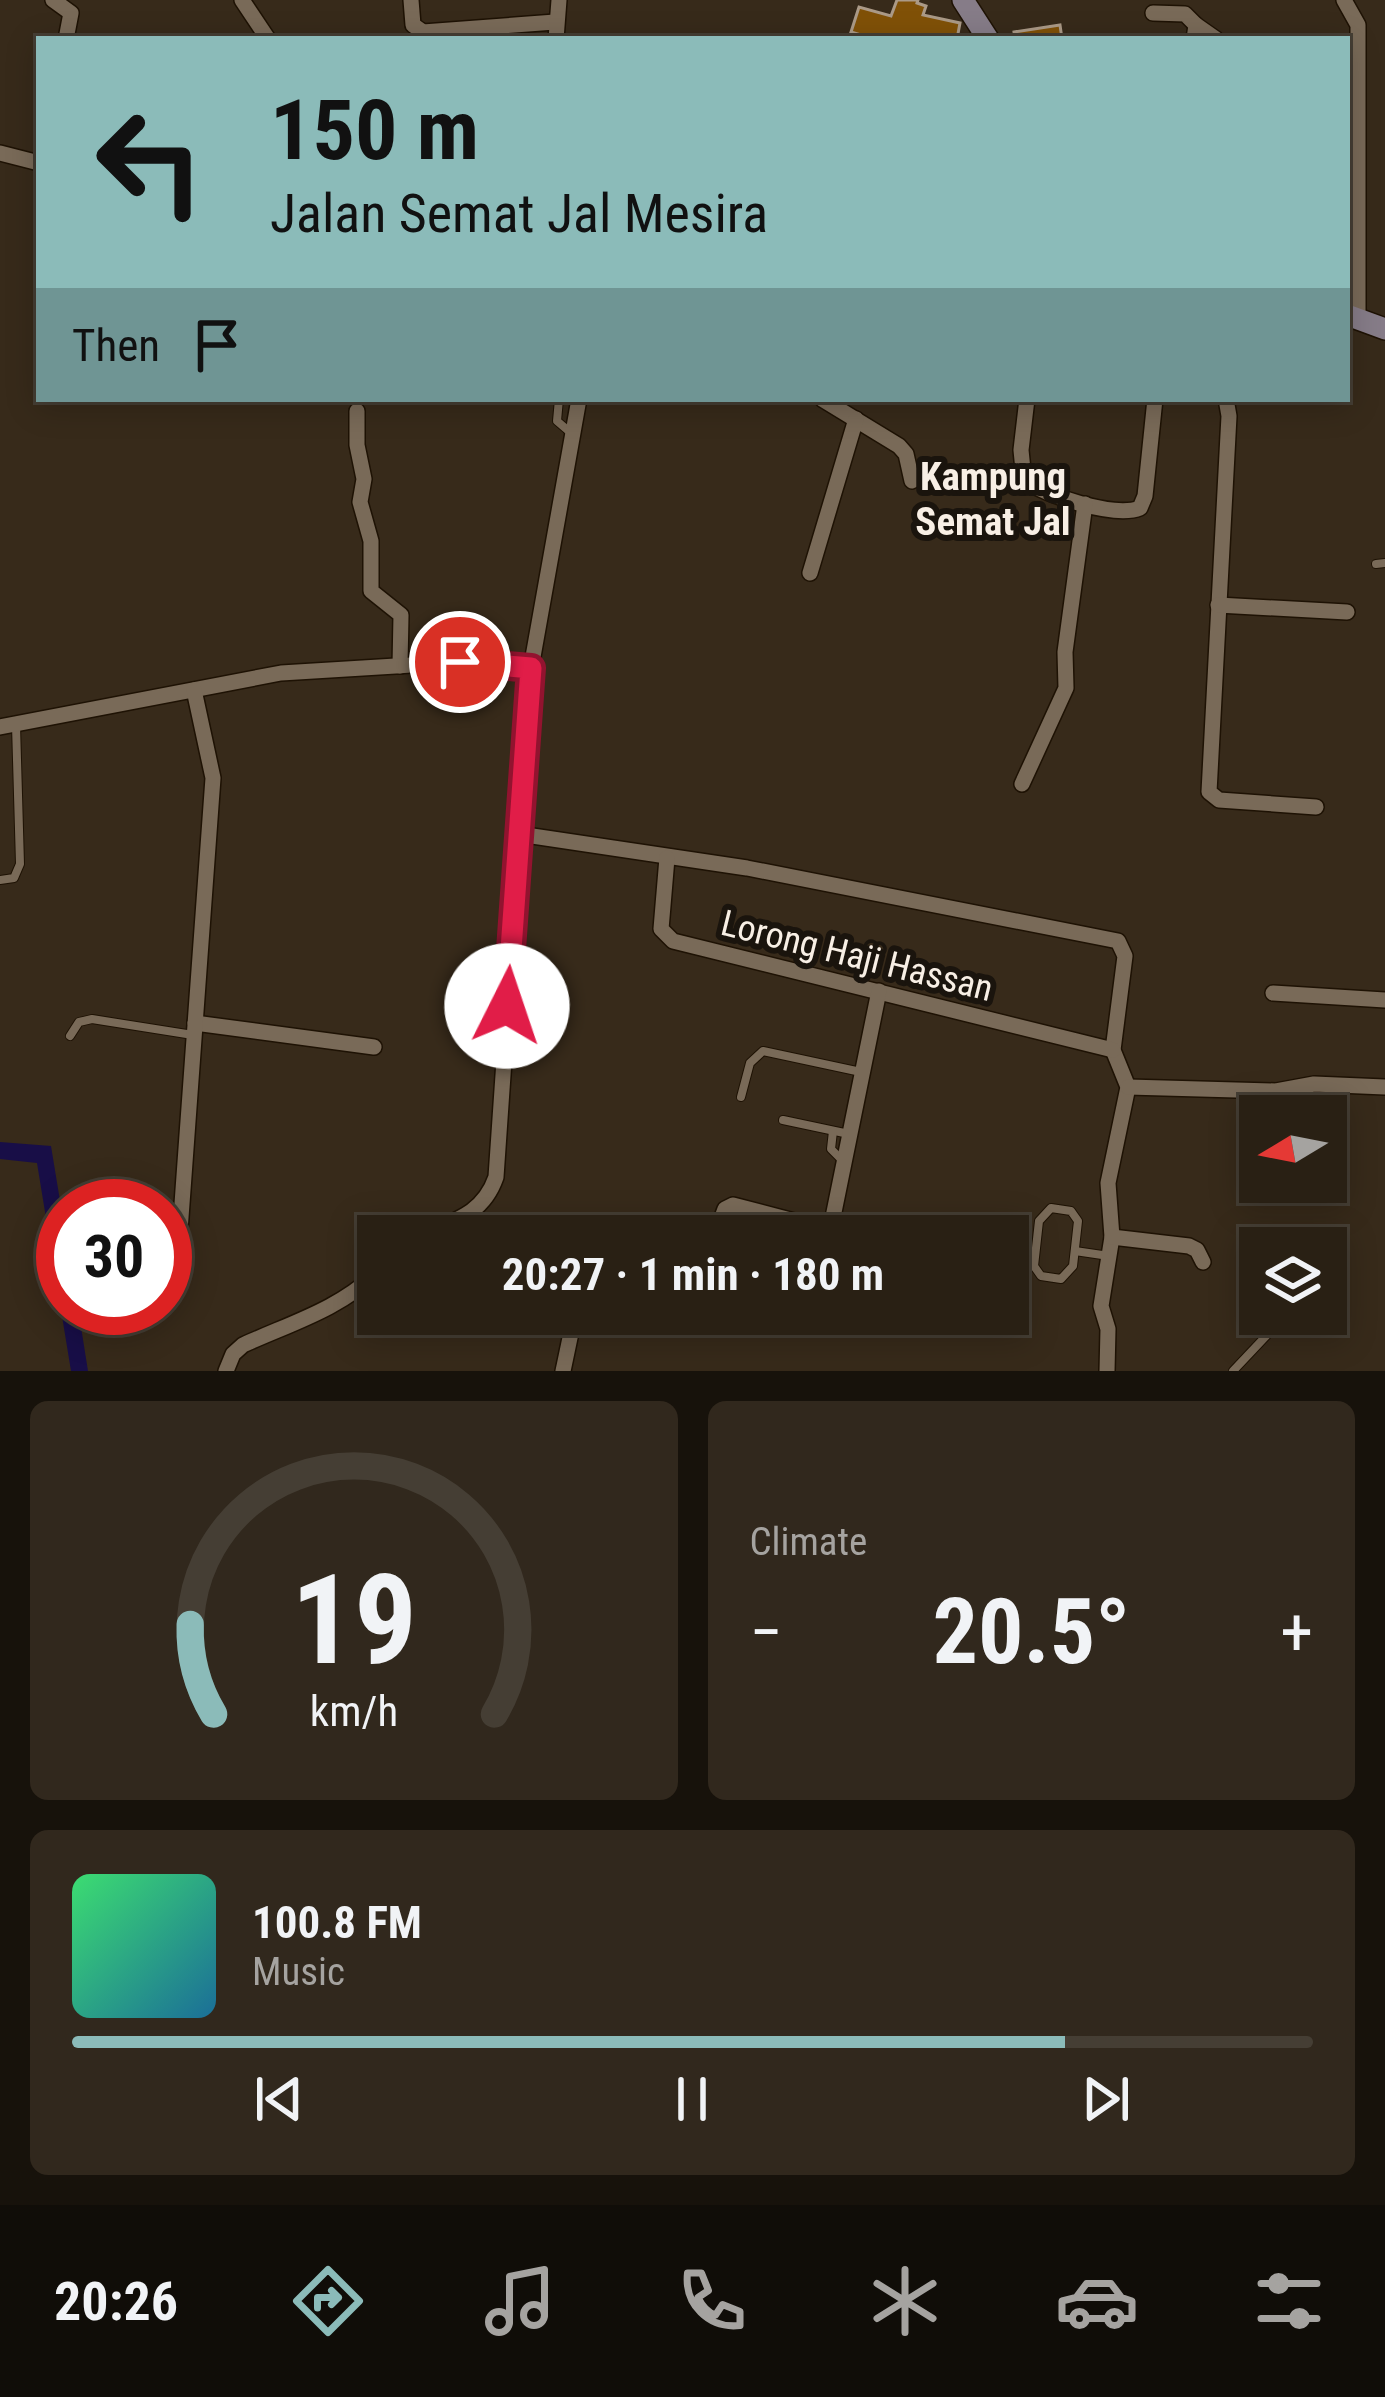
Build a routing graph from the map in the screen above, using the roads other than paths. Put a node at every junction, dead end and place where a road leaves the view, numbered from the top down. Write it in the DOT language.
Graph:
graph roads {
  1 [pos="53,0"];
  2 [pos="242,0"];
  3 [pos="410,0"];
  4 [pos="559,0"];
  5 [pos="963,0"];
  6 [pos="1344,0"];
  7 [pos="1153,13"];
  8 [pos="556,30"];
  9 [pos="1195,32"];
  10 [pos="67,36"];
  11 [pos="266,36"];
  12 [pos="986,36"];
  13 [pos="0,153"];
  14 [pos="36,162"];
  15 [pos="1353,182"];
  16 [pos="1353,230"];
  17 [pos="1353,317"];
  18 [pos="1385,329"];
  19 [pos="560,402"];
  20 [pos="578,402"];
  21 [pos="827,402"];
  22 [pos="1027,402"];
  23 [pos="1155,402"];
  24 [pos="1227,402"];
  25 [pos="357,411"];
  26 [pos="856,418"];
  27 [pos="573,434"];
  28 [pos="912,481"];
  29 [pos="1085,503"];
  30 [pos="810,573"];
  31 [pos="1218,605"];
  32 [pos="1346,612"];
  33 [pos="400,666"];
  34 [pos="531,668"];
  35 [pos="194,690"];
  36 [pos="8,725"];
  37 [pos="1022,784"];
  38 [pos="1316,807"];
  39 [pos="519,835"];
  40 [pos="668,858"];
  41 [pos="0,880"];
  42 [pos="879,992"];
  43 [pos="1273,994"];
  44 [pos="1385,1000"];
  45 [pos="195,1029"];
  46 [pos="70,1036"];
  47 [pos="374,1047"];
  48 [pos="1113,1050"];
  49 [pos="862,1072"];
  50 [pos="1128,1087"];
  51 [pos="1385,1087"];
  52 [pos="741,1096"];
  53 [pos="783,1120"];
  54 [pos="842,1133"];
  55 [pos="184,1179"];
  56 [pos="464,1215"];
  57 [pos="723,1215"];
  58 [pos="772,1215"];
  59 [pos="835,1215"];
  60 [pos="1112,1237"];
  61 [pos="1075,1251"];
  62 [pos="1109,1256"];
  63 [pos="1203,1262"];
  64 [pos="357,1293"];
  65 [pos="571,1335"];
  66 [pos="1267,1335"];
  67 [pos="226,1371"];
  68 [pos="563,1371"];
  69 [pos="1107,1371"];
  70 [pos="1233,1371"];
  1 -- 10 [label="street"];
  2 -- 11 [label="street"];
  3 -- 8 [label="street"];
  4 -- 8 [label="street"];
  5 -- 12 [label="main road"];
  6 -- 15 [label="street"];
  7 -- 9 [label="street"];
  13 -- 14 [label="street"];
  15 -- 16 [label="street"];
  16 -- 17 [label="street"];
  17 -- 18 [label="main road"];
  19 -- 27 [label="lane"];
  20 -- 27 [label="street"];
  21 -- 26 [label="street"];
  22 -- 29 [label="street"];
  23 -- 29 [label="street"];
  24 -- 31 [label="street"];
  25 -- 33 [label="street"];
  26 -- 28 [label="street"];
  26 -- 30 [label="street"];
  27 -- 34 [label="street"];
  29 -- 37 [label="street"];
  31 -- 32 [label="street"];
  31 -- 38 [label="street"];
  33 -- 34 [label="street"];
  33 -- 35 [label="street"];
  34 -- 39 [label="street"];
  35 -- 36 [label="street"];
  35 -- 45 [label="street"];
  36 -- 41 [label="lane"];
  39 -- 40 [label="street"];
  39 -- 56 [label="street"];
  40 -- 42 [label="street, Lorong Haji Hassan"];
  40 -- 48 [label="street"];
  42 -- 48 [label="street, Lorong Haji Hassan"];
  42 -- 49 [label="street"];
  43 -- 44 [label="street"];
  45 -- 46 [label="lane"];
  45 -- 47 [label="street"];
  45 -- 55 [label="street"];
  48 -- 50 [label="street"];
  49 -- 52 [label="lane"];
  49 -- 54 [label="street"];
  50 -- 51 [label="street"];
  50 -- 60 [label="street"];
  53 -- 54 [label="lane"];
  54 -- 59 [label="street"];
  57 -- 58 [label="street"];
  60 -- 62 [label="street"];
  60 -- 63 [label="street"];
  61 -- 61 [label="lane"];
  61 -- 62 [label="lane"];
  62 -- 69 [label="street"];
  64 -- 67 [label="street"];
  65 -- 68 [label="street"];
  66 -- 70 [label="lane"];
}
